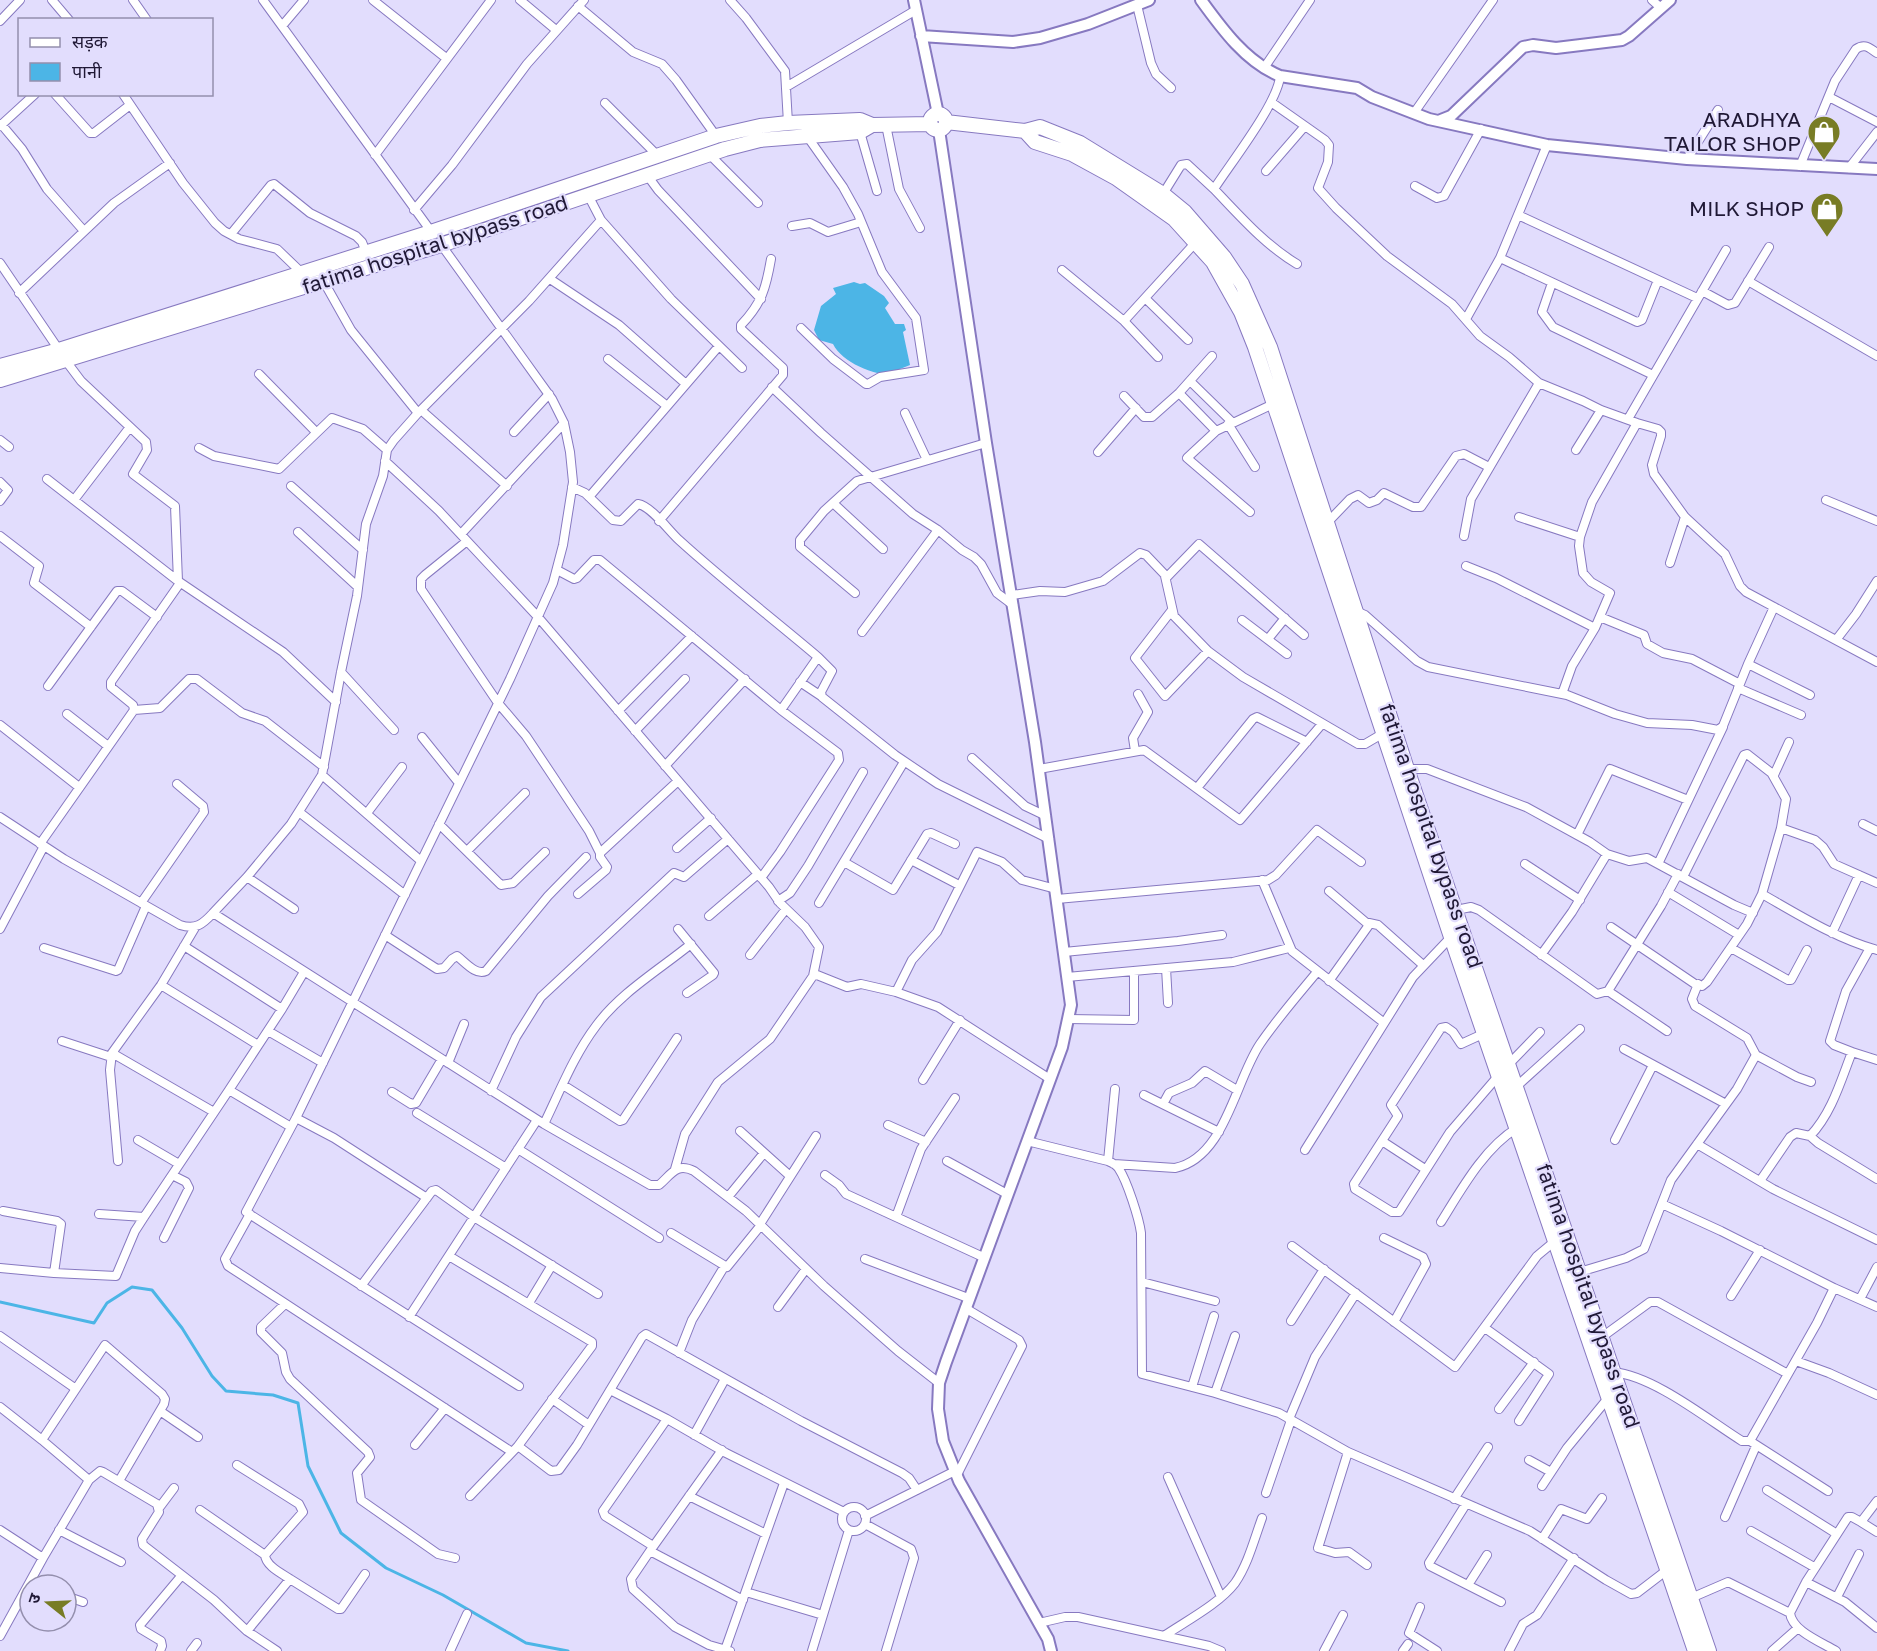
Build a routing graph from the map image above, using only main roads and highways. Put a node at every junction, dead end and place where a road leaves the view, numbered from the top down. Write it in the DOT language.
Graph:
graph roads {
  1 [pos="1149,0"];
  2 [pos="1204,1"];
  3 [pos="1661,3"];
  4 [pos="915,5"];
  5 [pos="921,36"];
  6 [pos="1441,120"];
  7 [pos="938,123"];
  8 [pos="872,128"];
  9 [pos="1025,131"];
  10 [pos="1877,169"];
  11 [pos="540,196"];
  12 [pos="545,210"];
  13 [pos="1233,284"];
  14 [pos="63,355"];
  15 [pos="0,366"];
  16 [pos="0,380"];
  17 [pos="1402,771"];
  18 [pos="1440,885"];
  19 [pos="1573,1274"];
  20 [pos="1663,1538"];
  21 [pos="1051,1651"];
  22 [pos="1695,1651"];
  23 [pos="1709,1651"];
  1 -- 5 [label="main road"];
  2 -- 6 [label="main road"];
  3 -- 6 [label="main road"];
  4 -- 5 [label="main road"];
  5 -- 7 [label="main road"];
  6 -- 10 [label="main road"];
  7 -- 8 [label="highway, fatima hospital bypass road"];
  7 -- 9 [label="highway, fatima hospital bypass road"];
  7 -- 21 [label="main road"];
  8 -- 11 [label="highway, fatima hospital bypass road"];
  8 -- 12 [label="highway, fatima hospital bypass road"];
  9 -- 13 [label="highway, fatima hospital bypass road"];
  9 -- 13 [label="highway, fatima hospital bypass road"];
  11 -- 12 [label="highway"];
  11 -- 14 [label="highway, fatima hospital bypass road"];
  12 -- 14 [label="highway, fatima hospital bypass road"];
  13 -- 17 [label="highway, fatima hospital bypass road"];
  13 -- 17 [label="highway, fatima hospital bypass road"];
  14 -- 15 [label="highway, fatima hospital bypass road"];
  14 -- 16 [label="highway, fatima hospital bypass road"];
  17 -- 18 [label="highway, fatima hospital bypass road"];
  18 -- 19 [label="highway, fatima hospital bypass road"];
  18 -- 19 [label="highway, fatima hospital bypass road"];
  19 -- 20 [label="highway, fatima hospital bypass road"];
  19 -- 20 [label="highway, fatima hospital bypass road"];
  20 -- 22 [label="highway, fatima hospital bypass road"];
  20 -- 23 [label="highway, fatima hospital bypass road"];
}
